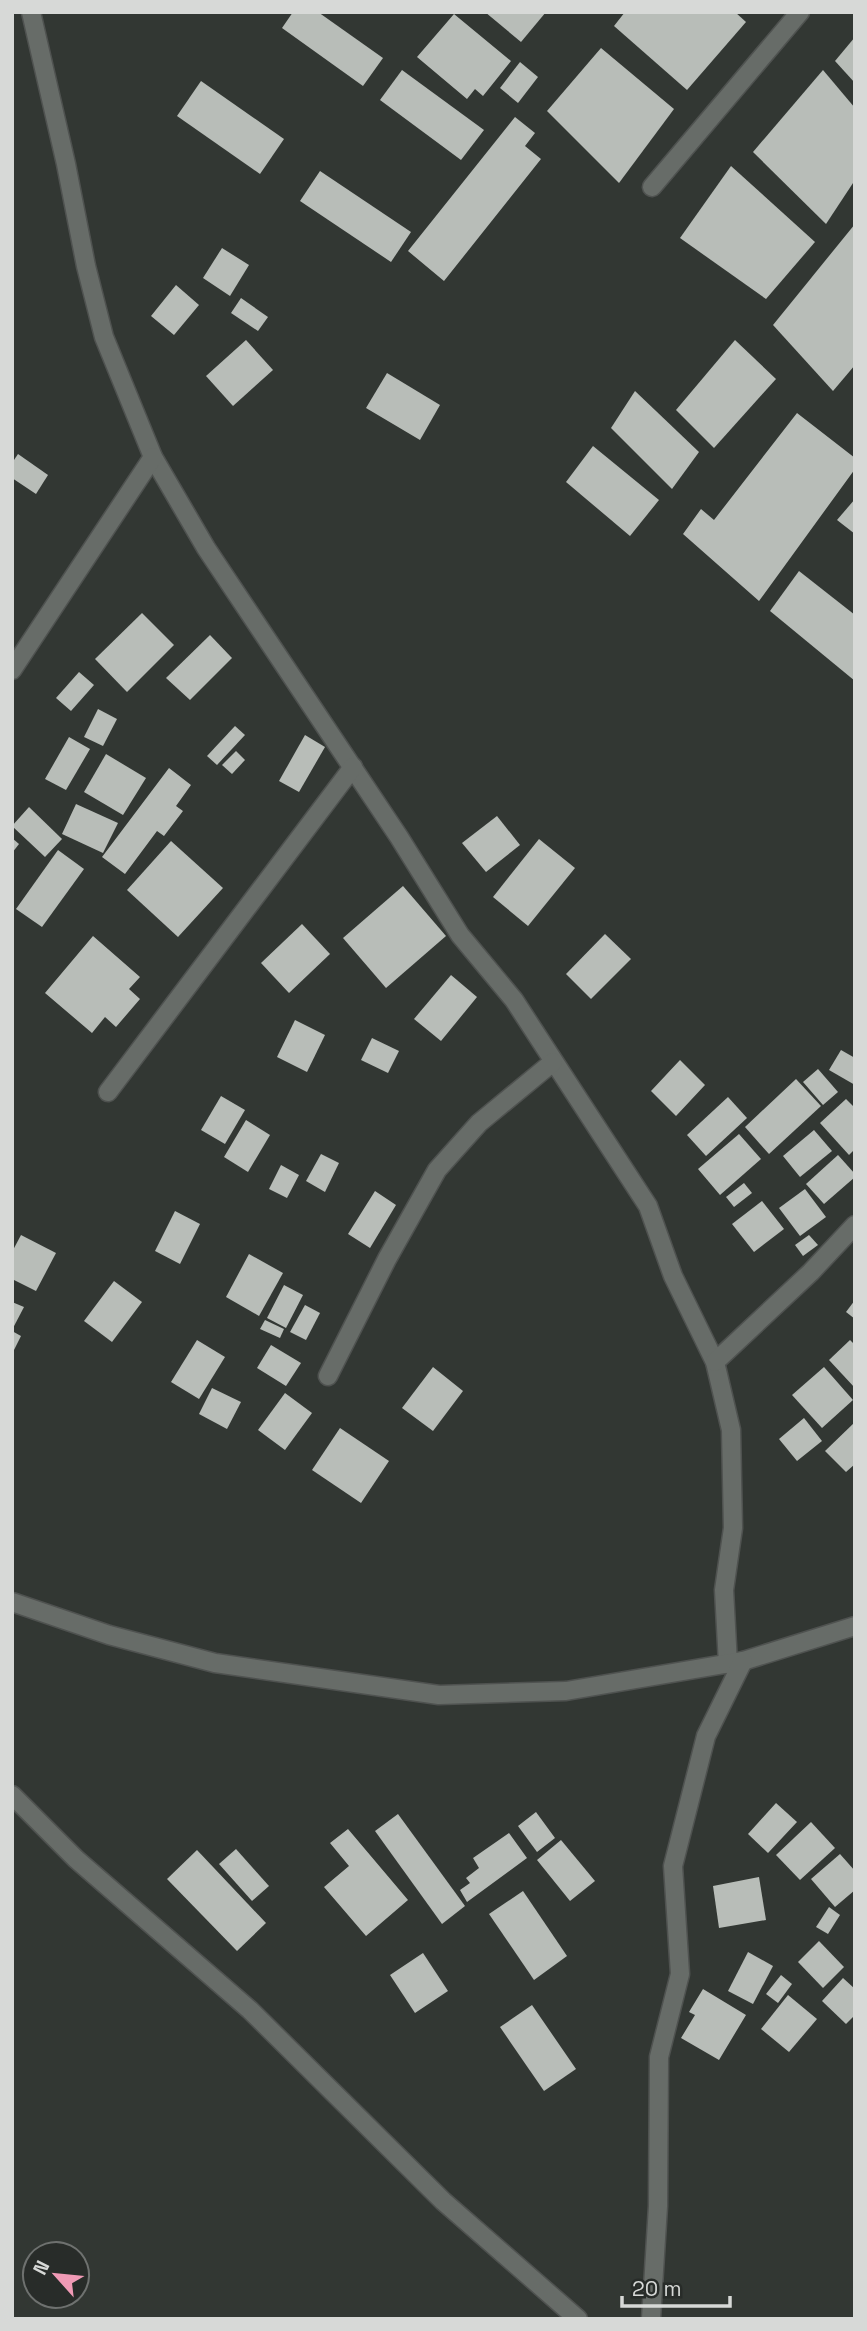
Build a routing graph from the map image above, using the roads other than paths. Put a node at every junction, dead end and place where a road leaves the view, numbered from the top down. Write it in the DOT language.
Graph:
graph roads {
  1 [pos="31,12"];
  2 [pos="800,12"];
  3 [pos="652,187"];
  4 [pos="153,457"];
  5 [pos="12,670"];
  6 [pos="353,767"];
  7 [pos="553,1062"];
  8 [pos="108,1092"];
  9 [pos="855,1225"];
  10 [pos="715,1362"];
  11 [pos="328,1376"];
  12 [pos="12,1602"];
  13 [pos="855,1626"];
  14 [pos="735,1662"];
  15 [pos="12,1795"];
  16 [pos="578,2319"];
  17 [pos="651,2319"];
  1 -- 4 [label="street"];
  2 -- 3 [label="street"];
  4 -- 5 [label="street"];
  4 -- 6 [label="street"];
  6 -- 7 [label="street"];
  6 -- 8 [label="street"];
  7 -- 10 [label="street"];
  7 -- 11 [label="street"];
  9 -- 10 [label="street"];
  10 -- 14 [label="street"];
  12 -- 14 [label="street"];
  13 -- 14 [label="street"];
  14 -- 17 [label="street"];
  15 -- 16 [label="street"];
}
